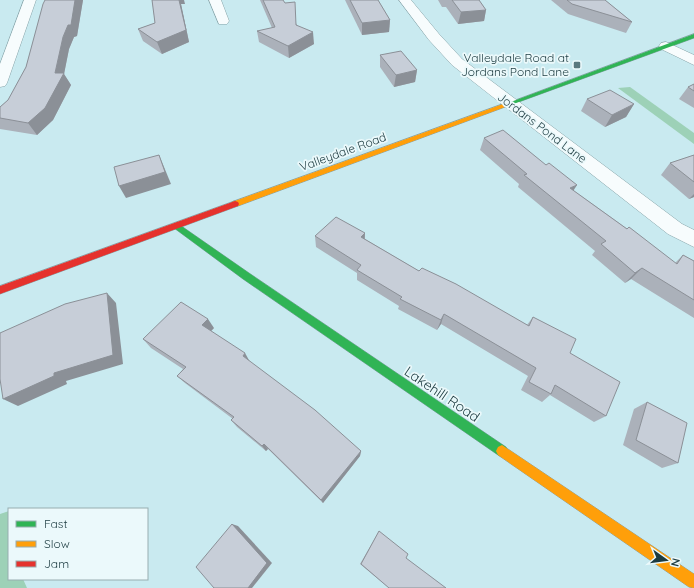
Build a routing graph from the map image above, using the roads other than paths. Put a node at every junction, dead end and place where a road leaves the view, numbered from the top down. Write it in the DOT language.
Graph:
graph roads {
  1 [pos="30,0"];
  2 [pos="215,0"];
  3 [pos="405,0"];
  4 [pos="223,21"];
  5 [pos="694,36"];
  6 [pos="666,46"];
  7 [pos="694,61"];
  8 [pos="0,83"];
  9 [pos="509,103"];
  10 [pos="177,226"];
  11 [pos="694,239"];
  12 [pos="0,290"];
  13 [pos="694,582"];
  1 -- 8 [label="street"];
  2 -- 4 [label="street"];
  3 -- 9 [label="street, Jordans Pond Lane"];
  5 -- 6 [label="street, Valleydale Road"];
  6 -- 7 [label="street"];
  6 -- 9 [label="street, Valleydale Road"];
  9 -- 10 [label="street, Valleydale Road"];
  9 -- 11 [label="street, Jordans Pond Lane"];
  10 -- 12 [label="street, Valleydale Road"];
  10 -- 13 [label="street, Lakehill Road"];
}
